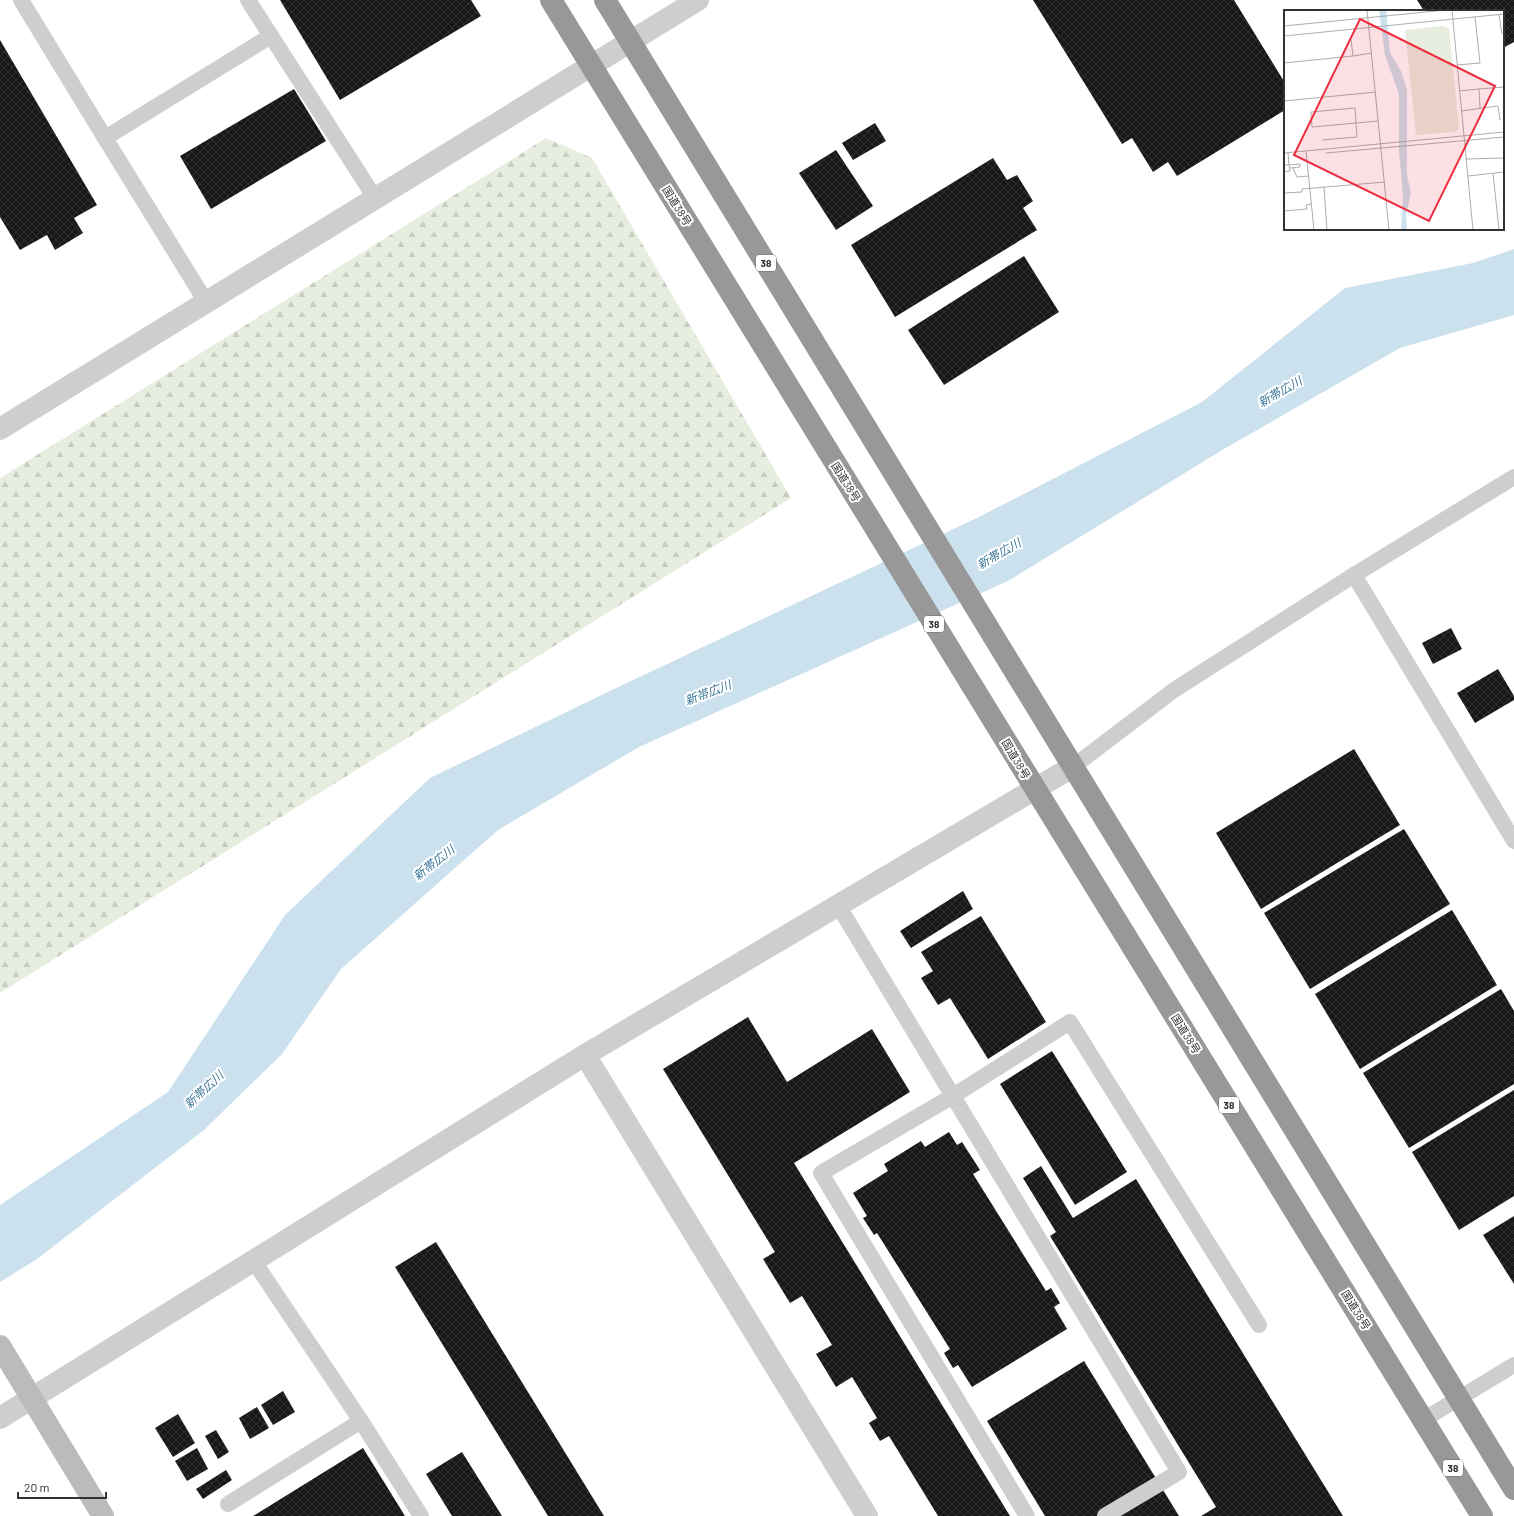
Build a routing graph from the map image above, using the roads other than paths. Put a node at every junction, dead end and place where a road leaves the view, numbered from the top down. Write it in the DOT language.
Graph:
graph roads {
  1 [pos="21,0"];
  2 [pos="248,0"];
  3 [pos="551,0"];
  4 [pos="605,0"];
  5 [pos="698,0"];
  6 [pos="271,36"];
  7 [pos="630,41"];
  8 [pos="591,66"];
  9 [pos="105,138"];
  10 [pos="375,198"];
  11 [pos="206,302"];
  12 [pos="0,429"];
  13 [pos="1514,477"];
  14 [pos="1354,575"];
  15 [pos="1074,766"];
  16 [pos="1035,789"];
  17 [pos="1514,841"];
  18 [pos="838,905"];
  19 [pos="585,1055"];
  20 [pos="953,1096"];
  21 [pos="253,1260"];
  22 [pos="1259,1326"];
  23 [pos="3,1350"];
  24 [pos="1514,1365"];
  25 [pos="31,1398"];
  26 [pos="1458,1400"];
  27 [pos="0,1418"];
  28 [pos="361,1420"];
  29 [pos="1423,1420"];
  30 [pos="1514,1488"];
  31 [pos="228,1504"];
  32 [pos="103,1516"];
  33 [pos="421,1516"];
  34 [pos="867,1516"];
  35 [pos="1027,1516"];
  36 [pos="1105,1516"];
  37 [pos="1482,1516"];
  1 -- 9 [label="lane"];
  2 -- 6 [label="lane"];
  3 -- 8 [label="highway, 国道38号 / 38"];
  4 -- 7 [label="highway, 38"];
  5 -- 7 [label="street"];
  6 -- 9 [label="lane"];
  6 -- 10 [label="lane"];
  7 -- 8 [label="street"];
  7 -- 15 [label="highway, 38"];
  8 -- 10 [label="street"];
  8 -- 16 [label="highway, 国道38号 / 38"];
  9 -- 11 [label="lane"];
  10 -- 11 [label="street"];
  11 -- 12 [label="street"];
  13 -- 14 [label="lane"];
  14 -- 15 [label="lane"];
  14 -- 17 [label="lane"];
  15 -- 16 [label="street"];
  15 -- 26 [label="highway, 38"];
  16 -- 18 [label="street"];
  16 -- 29 [label="highway, 国道38号 / 38"];
  18 -- 19 [label="street"];
  18 -- 20 [label="lane"];
  19 -- 21 [label="street"];
  19 -- 34 [label="street"];
  20 -- 22 [label="lane"];
  20 -- 35 [label="lane"];
  20 -- 36 [label="lane"];
  21 -- 25 [label="street"];
  21 -- 28 [label="lane"];
  23 -- 25 [label="street"];
  24 -- 26 [label="lane"];
  25 -- 27 [label="street"];
  25 -- 32 [label="street"];
  26 -- 29 [label="lane"];
  26 -- 30 [label="highway, 38"];
  28 -- 31 [label="lane"];
  28 -- 33 [label="lane"];
  29 -- 37 [label="highway, 国道38号 / 38"];
}
